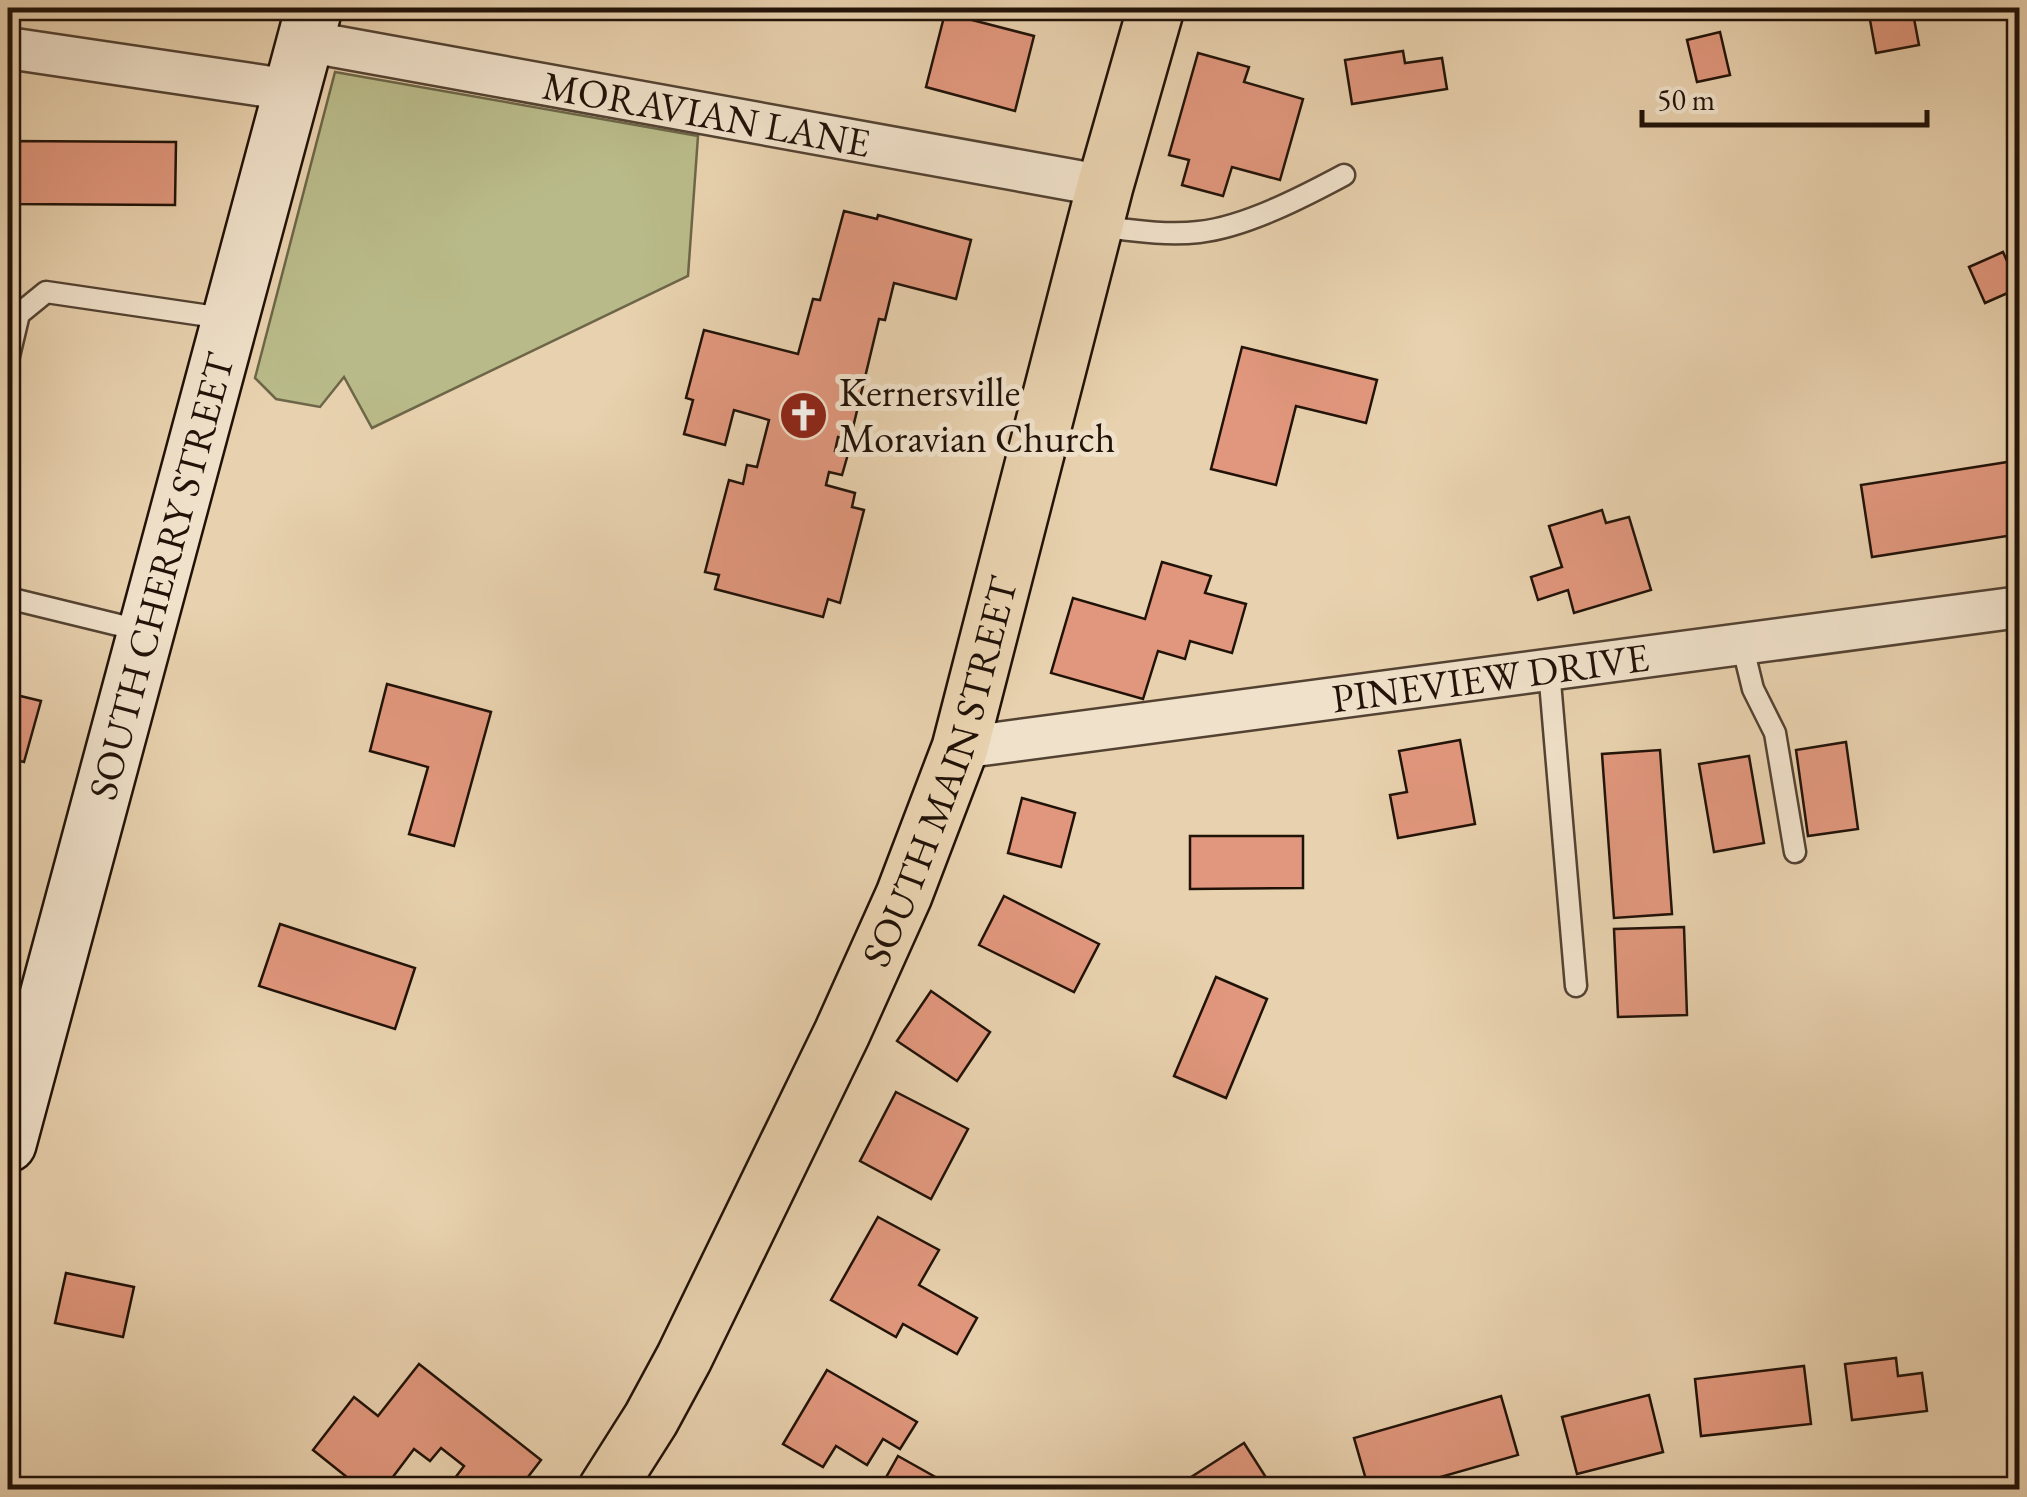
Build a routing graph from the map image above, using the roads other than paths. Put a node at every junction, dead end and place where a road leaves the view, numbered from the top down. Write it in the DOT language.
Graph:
graph roads {
  1 [pos="1156,8"];
  2 [pos="303,46"];
  3 [pos="8,48"];
  4 [pos="1344,175"];
  5 [pos="1100,206"];
  6 [pos="230,320"];
  7 [pos="8,360"];
  8 [pos="8,598"];
  9 [pos="2020,608"];
  10 [pos="145,632"];
  11 [pos="1742,644"];
  12 [pos="1548,670"];
  13 [pos="960,748"];
  14 [pos="1795,852"];
  15 [pos="1576,986"];
  16 [pos="8,1144"];
  17 [pos="606,1490"];
  1 -- 5 [label="main road, SOUTH MAIN STREET"];
  2 -- 3 [label="street, MORAVIAN LANE"];
  2 -- 5 [label="street, MORAVIAN LANE"];
  2 -- 6 [label="main road, SOUTH CHERRY STREET"];
  4 -- 5 [label="lane"];
  5 -- 13 [label="main road, SOUTH MAIN STREET"];
  6 -- 7 [label="lane"];
  6 -- 10 [label="main road, SOUTH CHERRY STREET"];
  8 -- 10 [label="lane"];
  9 -- 11 [label="street, PINEVIEW DRIVE"];
  10 -- 16 [label="main road, SOUTH CHERRY STREET"];
  11 -- 12 [label="street, PINEVIEW DRIVE"];
  11 -- 14 [label="lane"];
  12 -- 13 [label="street, PINEVIEW DRIVE"];
  12 -- 15 [label="lane"];
  13 -- 17 [label="main road, SOUTH MAIN STREET"];
}
